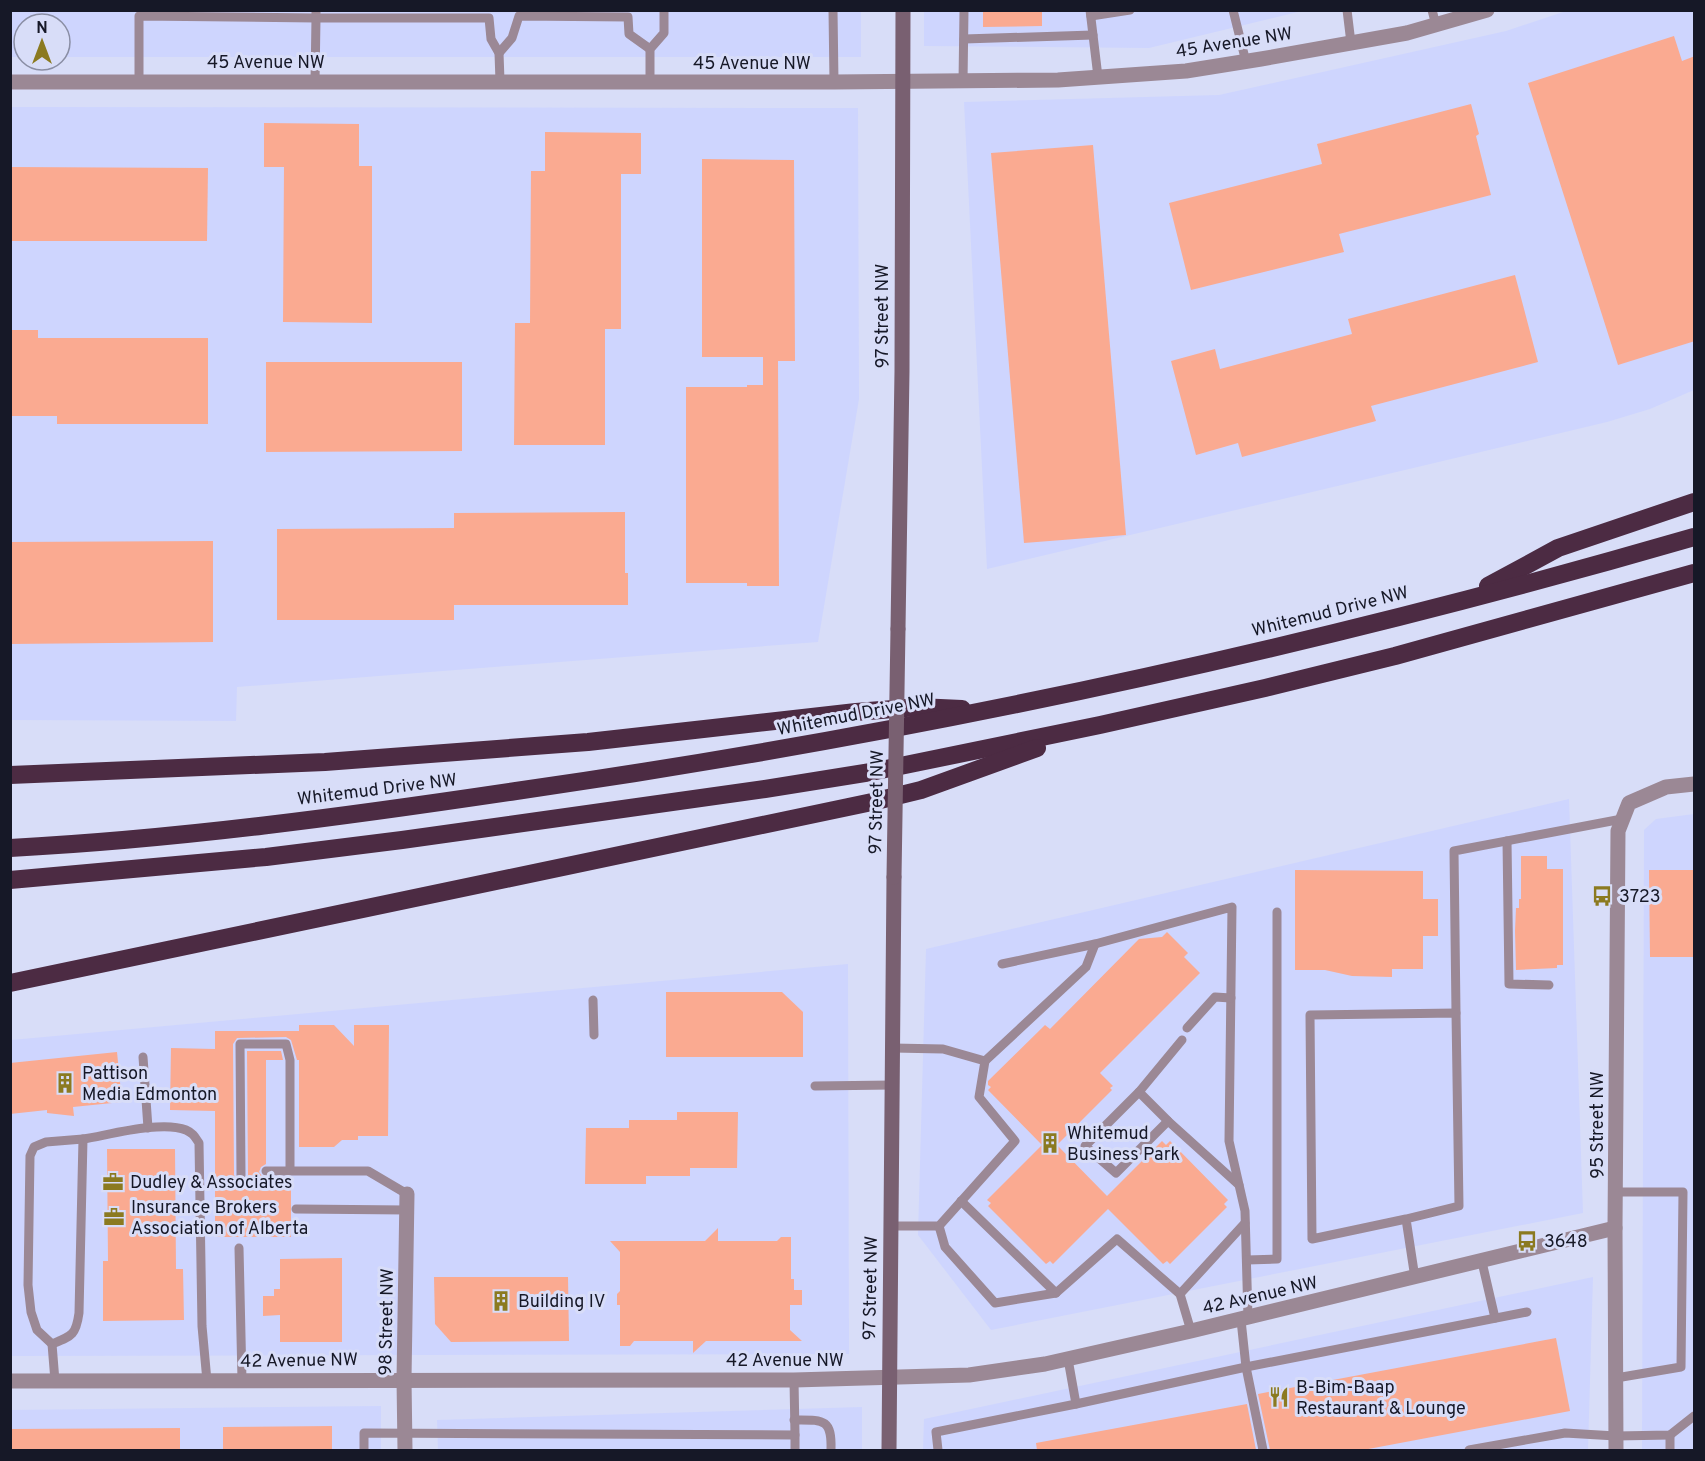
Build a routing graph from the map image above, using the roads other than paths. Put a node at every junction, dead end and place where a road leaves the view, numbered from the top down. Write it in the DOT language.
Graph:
graph roads {
  1 [pos="664,10"];
  2 [pos="833,10"];
  3 [pos="903,10"];
  4 [pos="964,10"];
  5 [pos="1130,10"];
  6 [pos="1233,10"];
  7 [pos="1347,10"];
  8 [pos="1487,10"];
  9 [pos="1090,13"];
  10 [pos="316,14"];
  11 [pos="628,14"];
  12 [pos="1434,18"];
  13 [pos="1093,35"];
  14 [pos="964,39"];
  15 [pos="1351,43"];
  16 [pos="650,49"];
  17 [pos="500,53"];
  18 [pos="1246,62"];
  19 [pos="1098,77"];
  20 [pos="500,81"];
  21 [pos="10,82"];
  22 [pos="139,82"];
  23 [pos="315,82"];
  24 [pos="650,82"];
  25 [pos="834,82"];
  26 [pos="903,82"];
  27 [pos="963,82"];
  28 [pos="1695,502"];
  29 [pos="1695,537"];
  30 [pos="1695,573"];
  31 [pos="1459,601"];
  32 [pos="996,710"];
  33 [pos="1100,725"];
  34 [pos="10,775"];
  35 [pos="1695,784"];
  36 [pos="1622,819"];
  37 [pos="1507,841"];
  38 [pos="10,848"];
  39 [pos="10,880"];
  40 [pos="1277,912"];
  41 [pos="1095,944"];
  42 [pos="1002,964"];
  43 [pos="10,982"];
  44 [pos="1549,985"];
  45 [pos="1231,998"];
  46 [pos="593,999"];
  47 [pos="1456,1013"];
  48 [pos="1187,1028"];
  49 [pos="594,1035"];
  50 [pos="1182,1040"];
  51 [pos="893,1048"];
  52 [pos="143,1057"];
  53 [pos="985,1061"];
  54 [pos="893,1085"];
  55 [pos="815,1086"];
  56 [pos="1139,1092"];
  57 [pos="1168,1121"];
  58 [pos="148,1128"];
  59 [pos="83,1139"];
  60 [pos="290,1170"];
  61 [pos="266,1171"];
  62 [pos="241,1175"];
  63 [pos="1239,1185"];
  64 [pos="1616,1192"];
  65 [pos="1683,1192"];
  66 [pos="1695,1192"];
  67 [pos="407,1194"];
  68 [pos="961,1201"];
  69 [pos="296,1209"];
  70 [pos="407,1210"];
  71 [pos="1406,1219"];
  72 [pos="1245,1223"];
  73 [pos="891,1226"];
  74 [pos="939,1226"];
  75 [pos="1615,1228"];
  76 [pos="239,1248"];
  77 [pos="1247,1260"];
  78 [pos="1482,1262"];
  79 [pos="1415,1278"];
  80 [pos="1056,1293"];
  81 [pos="1180,1294"];
  82 [pos="1527,1312"];
  83 [pos="1495,1318"];
  84 [pos="1244,1319"];
  85 [pos="1191,1331"];
  86 [pos="52,1344"];
  87 [pos="1068,1359"];
  88 [pos="1246,1367"];
  89 [pos="1616,1377"];
  90 [pos="889,1378"];
  91 [pos="404,1379"];
  92 [pos="242,1380"];
  93 [pos="794,1380"];
  94 [pos="10,1381"];
  95 [pos="54,1381"];
  96 [pos="207,1381"];
  97 [pos="1076,1404"];
  98 [pos="1695,1416"];
  99 [pos="795,1420"];
  100 [pos="405,1433"];
  101 [pos="795,1435"];
  102 [pos="1670,1435"];
  103 [pos="1616,1443"];
  104 [pos="364,1450"];
  105 [pos="405,1450"];
  106 [pos="795,1450"];
  107 [pos="831,1450"];
  108 [pos="889,1450"];
  109 [pos="938,1450"];
  110 [pos="1263,1450"];
  111 [pos="1469,1450"];
  112 [pos="1670,1450"];
  1 -- 16 [label="lane"];
  2 -- 25 [label="lane"];
  3 -- 26 [label="street, 97 Street NW"];
  4 -- 14 [label="lane"];
  5 -- 9 [label="lane"];
  6 -- 18 [label="lane"];
  7 -- 15 [label="lane"];
  8 -- 12 [label="street, 45 Avenue NW"];
  9 -- 13 [label="lane"];
  10 -- 17 [label="lane"];
  10 -- 22 [label="lane"];
  10 -- 23 [label="lane"];
  11 -- 16 [label="lane"];
  11 -- 17 [label="lane"];
  12 -- 15 [label="street, 45 Avenue NW"];
  13 -- 14 [label="lane"];
  13 -- 19 [label="lane"];
  14 -- 27 [label="lane"];
  15 -- 18 [label="street, 45 Avenue NW"];
  16 -- 24 [label="lane"];
  17 -- 20 [label="lane"];
  18 -- 19 [label="street, 45 Avenue NW"];
  19 -- 27 [label="street, 45 Avenue NW"];
  20 -- 23 [label="street, 45 Avenue NW"];
  20 -- 24 [label="street, 45 Avenue NW"];
  21 -- 22 [label="street, 45 Avenue NW"];
  22 -- 23 [label="street, 45 Avenue NW"];
  24 -- 25 [label="street, 45 Avenue NW"];
  25 -- 26 [label="street, 45 Avenue NW"];
  26 -- 27 [label="street, 45 Avenue NW"];
  26 -- 51 [label="street, 97 Street NW, bridge"];
  28 -- 31 [label="highway"];
  29 -- 31 [label="highway, Whitemud Drive NW"];
  30 -- 33 [label="highway"];
  31 -- 32 [label="highway, Whitemud Drive NW"];
  32 -- 34 [label="highway"];
  32 -- 38 [label="highway, Whitemud Drive NW"];
  33 -- 39 [label="highway"];
  33 -- 43 [label="highway"];
  35 -- 36 [label="street, 95 Street NW"];
  36 -- 37 [label="lane"];
  36 -- 64 [label="street, 95 Street NW"];
  37 -- 44 [label="lane"];
  37 -- 47 [label="lane"];
  40 -- 77 [label="lane"];
  41 -- 42 [label="lane"];
  41 -- 45 [label="lane"];
  41 -- 53 [label="lane"];
  45 -- 48 [label="lane"];
  45 -- 63 [label="lane"];
  46 -- 49 [label="lane"];
  47 -- 71 [label="lane"];
  47 -- 71 [label="lane"];
  50 -- 56 [label="lane"];
  51 -- 53 [label="lane"];
  51 -- 54 [label="street, 97 Street NW"];
  52 -- 58 [label="lane"];
  53 -- 68 [label="lane"];
  54 -- 55 [label="lane"];
  54 -- 73 [label="street, 97 Street NW"];
  56 -- 57 [label="lane"];
  56 -- 57 [label="lane"];
  57 -- 63 [label="lane"];
  58 -- 59 [label="lane"];
  58 -- 96 [label="lane"];
  59 -- 86 [label="lane"];
  59 -- 86 [label="lane"];
  60 -- 61 [label="lane"];
  60 -- 62 [label="lane"];
  60 -- 67 [label="lane"];
  63 -- 72 [label="lane"];
  64 -- 65 [label="lane"];
  64 -- 75 [label="street, 95 Street NW"];
  65 -- 66 [label="lane"];
  65 -- 89 [label="lane"];
  67 -- 70 [label="street, 98 Street NW"];
  68 -- 74 [label="lane"];
  68 -- 80 [label="lane"];
  69 -- 70 [label="lane"];
  70 -- 91 [label="street, 98 Street NW"];
  71 -- 79 [label="lane"];
  72 -- 77 [label="lane"];
  72 -- 81 [label="lane"];
  73 -- 74 [label="lane"];
  73 -- 90 [label="street, 97 Street NW"];
  74 -- 80 [label="lane"];
  75 -- 78 [label="street, 42 Avenue NW"];
  75 -- 89 [label="street, 95 Street NW"];
  76 -- 92 [label="lane"];
  77 -- 84 [label="lane"];
  78 -- 79 [label="street, 42 Avenue NW"];
  78 -- 83 [label="lane"];
  79 -- 84 [label="street, 42 Avenue NW"];
  80 -- 81 [label="lane"];
  81 -- 85 [label="lane"];
  82 -- 83 [label="lane"];
  83 -- 88 [label="lane"];
  84 -- 85 [label="street, 42 Avenue NW"];
  84 -- 88 [label="lane"];
  85 -- 87 [label="street, 42 Avenue NW"];
  86 -- 95 [label="lane"];
  87 -- 90 [label="street, 42 Avenue NW"];
  87 -- 97 [label="lane"];
  88 -- 97 [label="lane"];
  88 -- 110 [label="lane"];
  89 -- 103 [label="street, 95 Street NW"];
  90 -- 93 [label="street, 42 Avenue NW"];
  90 -- 108 [label="street, 97 Street NW"];
  91 -- 92 [label="street, 42 Avenue NW"];
  91 -- 93 [label="street, 42 Avenue NW"];
  91 -- 100 [label="street, 98 Street NW"];
  92 -- 96 [label="street, 42 Avenue NW"];
  93 -- 99 [label="lane"];
  94 -- 95 [label="street, 42 Avenue NW"];
  95 -- 96 [label="street, 42 Avenue NW"];
  97 -- 109 [label="lane"];
  98 -- 102 [label="lane"];
  99 -- 101 [label="lane"];
  99 -- 107 [label="lane"];
  100 -- 101 [label="lane"];
  100 -- 104 [label="lane"];
  100 -- 105 [label="street, 98 Street NW"];
  101 -- 106 [label="lane"];
  102 -- 103 [label="lane"];
  102 -- 112 [label="lane"];
  103 -- 111 [label="lane"];
}
